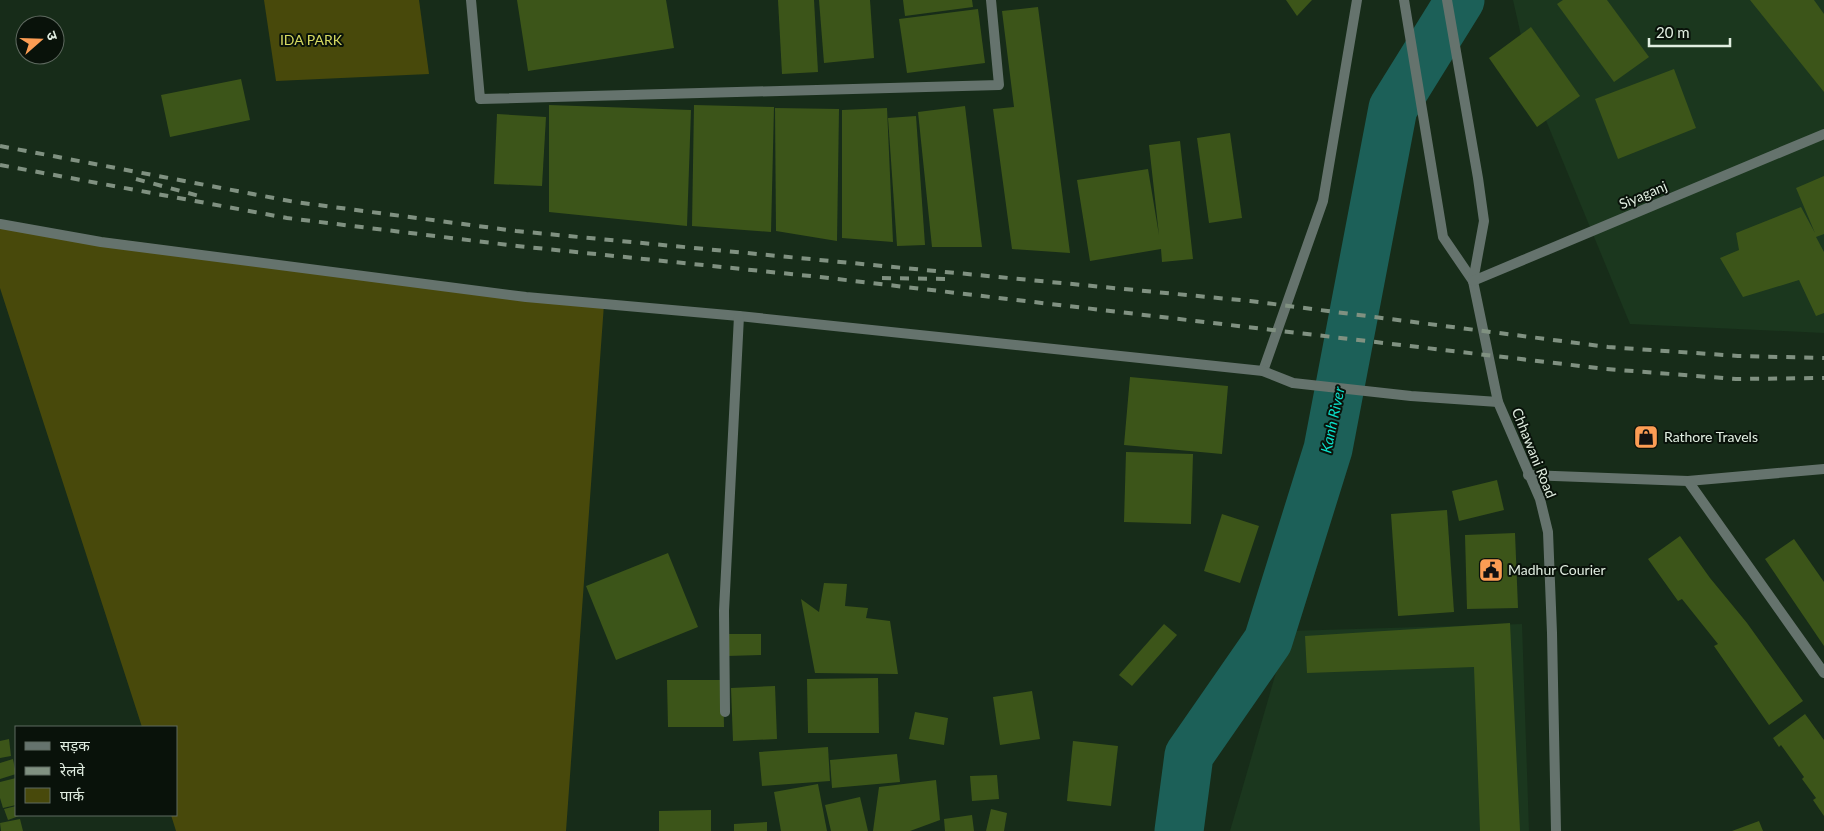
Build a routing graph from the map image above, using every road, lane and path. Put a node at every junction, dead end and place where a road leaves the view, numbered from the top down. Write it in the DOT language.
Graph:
graph roads {
  1 [pos="471,0"];
  2 [pos="991,0"];
  3 [pos="1357,0"];
  4 [pos="1404,0"];
  5 [pos="1447,0"];
  6 [pos="1824,134"];
  7 [pos="0,224"];
  8 [pos="1473,281"];
  9 [pos="739,316"];
  10 [pos="1264,371"];
  11 [pos="1498,402"];
  12 [pos="1824,469"];
  13 [pos="1528,475"];
  14 [pos="1688,481"];
  15 [pos="1824,673"];
  16 [pos="725,712"];
  17 [pos="1556,831"];
  1 -- 2 [label="street"];
  3 -- 10 [label="street"];
  4 -- 8 [label="street"];
  5 -- 8 [label="street, Chhawani Road"];
  6 -- 8 [label="street, Siyaganj"];
  7 -- 9 [label="street"];
  8 -- 11 [label="street, Chhawani Road"];
  9 -- 10 [label="street"];
  9 -- 16 [label="street"];
  10 -- 11 [label="street"];
  11 -- 13 [label="street, Chhawani Road"];
  12 -- 14 [label="street"];
  13 -- 14 [label="street"];
  13 -- 17 [label="street, Chhawani Road"];
  14 -- 15 [label="street"];
}
